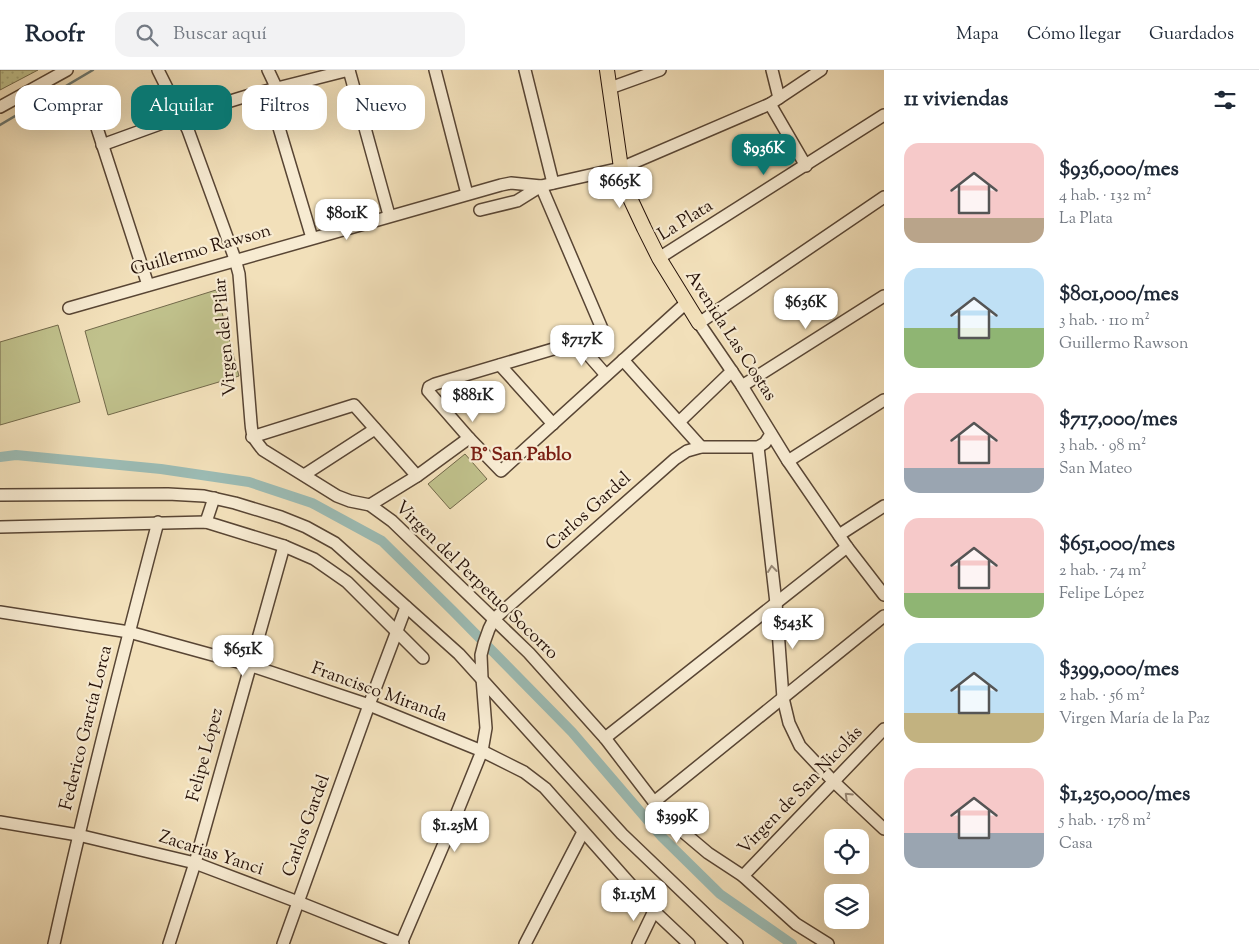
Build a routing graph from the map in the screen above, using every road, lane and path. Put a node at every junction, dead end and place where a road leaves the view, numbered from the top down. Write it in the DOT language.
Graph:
graph roads {
  1 [pos="67,70"];
  2 [pos="158,70"];
  3 [pos="268,70"];
  4 [pos="349,70"];
  5 [pos="435,70"];
  6 [pos="525,70"];
  7 [pos="607,70"];
  8 [pos="660,70"];
  9 [pos="772,70"];
  10 [pos="821,70"];
  11 [pos="166,85"];
  12 [pos="271,85"];
  13 [pos="291,85"];
  14 [pos="610,88"];
  15 [pos="774,101"];
  16 [pos="0,107"];
  17 [pos="884,116"];
  18 [pos="97,130"];
  19 [pos="143,130"];
  20 [pos="187,130"];
  21 [pos="283,130"];
  22 [pos="102,145"];
  23 [pos="806,166"];
  24 [pos="621,168"];
  25 [pos="553,183"];
  26 [pos="541,186"];
  27 [pos="468,194"];
  28 [pos="884,197"];
  29 [pos="480,210"];
  30 [pos="389,215"];
  31 [pos="312,238"];
  32 [pos="658,258"];
  33 [pos="235,259"];
  34 [pos="148,285"];
  35 [pos="884,296"];
  36 [pos="686,303"];
  37 [pos="69,308"];
  38 [pos="699,322"];
  39 [pos="577,342"];
  40 [pos="623,360"];
  41 [pos="500,365"];
  42 [pos="732,371"];
  43 [pos="606,375"];
  44 [pos="742,386"];
  45 [pos="884,400"];
  46 [pos="679,422"];
  47 [pos="553,424"];
  48 [pos="375,429"];
  49 [pos="771,434"];
  50 [pos="252,437"];
  51 [pos="469,438"];
  52 [pos="701,447"];
  53 [pos="758,447"];
  54 [pos="788,461"];
  55 [pos="304,475"];
  56 [pos="417,476"];
  57 [pos="0,495"];
  58 [pos="214,498"];
  59 [pos="370,505"];
  60 [pos="884,506"];
  61 [pos="158,522"];
  62 [pos="206,522"];
  63 [pos="0,527"];
  64 [pos="839,535"];
  65 [pos="284,546"];
  66 [pos="848,547"];
  67 [pos="884,595"];
  68 [pos="776,603"];
  69 [pos="406,607"];
  70 [pos="0,612"];
  71 [pos="884,616"];
  72 [pos="494,620"];
  73 [pos="397,631"];
  74 [pos="129,632"];
  75 [pos="423,658"];
  76 [pos="249,665"];
  77 [pos="482,678"];
  78 [pos="783,698"];
  79 [pos="369,705"];
  80 [pos="884,729"];
  81 [pos="605,738"];
  82 [pos="482,751"];
  83 [pos="833,781"];
  84 [pos="654,802"];
  85 [pos="0,822"];
  86 [pos="884,829"];
  87 [pos="583,832"];
  88 [pos="78,834"];
  89 [pos="195,863"];
  90 [pos="743,876"];
  91 [pos="298,902"];
  92 [pos="654,911"];
  93 [pos="54,944"];
  94 [pos="169,944"];
  95 [pos="283,944"];
  96 [pos="402,944"];
  97 [pos="525,944"];
  98 [pos="638,944"];
  99 [pos="689,944"];
  100 [pos="737,944"];
  101 [pos="828,944"];
  1 -- 16 [label="street"];
  2 -- 11 [label="street, Virgen del Pilar"];
  3 -- 12 [label="street"];
  4 -- 13 [label="street"];
  4 -- 30 [label="street"];
  5 -- 27 [label="street"];
  6 -- 25 [label="street"];
  7 -- 14 [label="main road, Avenida Las Costas"];
  8 -- 14 [label="street"];
  9 -- 15 [label="street"];
  10 -- 15 [label="street, Guillermo Rawson"];
  14 -- 24 [label="main road, Avenida Las Costas"];
  15 -- 23 [label="street"];
  15 -- 24 [label="street, Guillermo Rawson"];
  17 -- 23 [label="street, La Plata"];
  18 -- 22 [label="street"];
  19 -- 22 [label="street"];
  20 -- 33 [label="street, Virgen del Pilar"];
  21 -- 31 [label="street"];
  22 -- 34 [label="street"];
  23 -- 32 [label="street, La Plata"];
  24 -- 25 [label="street, Guillermo Rawson"];
  24 -- 32 [label="main road, Avenida Las Costas"];
  25 -- 26 [label="street, Guillermo Rawson"];
  26 -- 27 [label="street, Guillermo Rawson"];
  26 -- 29 [label="street"];
  26 -- 39 [label="street"];
  27 -- 30 [label="street, Guillermo Rawson"];
  28 -- 38 [label="street"];
  30 -- 31 [label="street, Guillermo Rawson"];
  31 -- 33 [label="street, Guillermo Rawson"];
  32 -- 36 [label="main road, Avenida Las Costas"];
  33 -- 34 [label="street, Guillermo Rawson"];
  33 -- 50 [label="street, Virgen del Pilar"];
  34 -- 37 [label="street, Guillermo Rawson"];
  35 -- 44 [label="street"];
  36 -- 38 [label="main road, Avenida Las Costas"];
  36 -- 40 [label="street"];
  38 -- 42 [label="street, Avenida Las Costas"];
  39 -- 41 [label="street"];
  39 -- 43 [label="street"];
  40 -- 43 [label="street"];
  40 -- 46 [label="street"];
  41 -- 47 [label="street"];
  41 -- 51 [label="street"];
  42 -- 44 [label="street, Avenida Las Costas"];
  42 -- 46 [label="street"];
  43 -- 47 [label="street"];
  44 -- 49 [label="street, Avenida Las Costas"];
  45 -- 54 [label="street"];
  46 -- 52 [label="street"];
  47 -- 51 [label="street"];
  48 -- 50 [label="street"];
  48 -- 55 [label="street"];
  48 -- 56 [label="street"];
  49 -- 53 [label="street"];
  49 -- 54 [label="street, Avenida Las Costas"];
  50 -- 55 [label="street, Virgen del Perpetuo Socorro"];
  51 -- 56 [label="street"];
  52 -- 53 [label="street, Carlos Gardel"];
  52 -- 72 [label="street, Carlos Gardel"];
  68 -- 53 [label="street, one-way"];
  54 -- 64 [label="street, Avenida Las Costas"];
  55 -- 59 [label="street, Virgen del Perpetuo Socorro"];
  56 -- 59 [label="street"];
  57 -- 58 [label="street"];
  58 -- 62 [label="street"];
  58 -- 69 [label="street"];
  59 -- 72 [label="street, Virgen del Perpetuo Socorro"];
  60 -- 64 [label="street"];
  61 -- 62 [label="street"];
  61 -- 63 [label="street"];
  61 -- 74 [label="street, Federico García Lorca"];
  62 -- 65 [label="street"];
  64 -- 66 [label="street, Avenida Las Costas"];
  65 -- 73 [label="street"];
  65 -- 76 [label="street, Felipe López"];
  66 -- 67 [label="street, Avenida Las Costas"];
  66 -- 68 [label="street"];
  68 -- 78 [label="street"];
  68 -- 81 [label="street"];
  69 -- 73 [label="street, Carlos Gardel"];
  69 -- 77 [label="street"];
  70 -- 74 [label="street, Francisco Miranda"];
  71 -- 78 [label="street"];
  72 -- 77 [label="street, Carlos Gardel"];
  72 -- 81 [label="street, Virgen del Perpetuo Socorro"];
  73 -- 75 [label="street"];
  73 -- 79 [label="street, Carlos Gardel"];
  74 -- 76 [label="street, Francisco Miranda"];
  74 -- 88 [label="street, Federico García Lorca"];
  76 -- 79 [label="street, Francisco Miranda"];
  76 -- 89 [label="street, Felipe López"];
  77 -- 82 [label="street, Carlos Gardel"];
  77 -- 100 [label="street"];
  78 -- 83 [label="street"];
  78 -- 84 [label="street"];
  79 -- 82 [label="street, Francisco Miranda"];
  79 -- 91 [label="street, Carlos Gardel"];
  80 -- 83 [label="street, Virgen de San Nicolás"];
  81 -- 84 [label="street, Virgen del Perpetuo Socorro"];
  82 -- 87 [label="street, Francisco Miranda"];
  82 -- 96 [label="street, Carlos Gardel"];
  86 -- 83 [label="street, one-way"];
  83 -- 90 [label="street, Virgen de San Nicolás"];
  84 -- 90 [label="street, Virgen del Perpetuo Socorro"];
  85 -- 88 [label="street, Zacarias Yanci"];
  87 -- 92 [label="street, Francisco Miranda"];
  87 -- 97 [label="street"];
  88 -- 89 [label="street, Zacarias Yanci"];
  88 -- 93 [label="street, Federico García Lorca"];
  89 -- 91 [label="street, Zacarias Yanci"];
  89 -- 94 [label="street, Felipe López"];
  90 -- 101 [label="street, Virgen del Perpetuo Socorro"];
  91 -- 95 [label="street, Carlos Gardel"];
  91 -- 96 [label="street, Zacarias Yanci"];
  92 -- 98 [label="street"];
  92 -- 99 [label="street, Francisco Miranda"];
}
